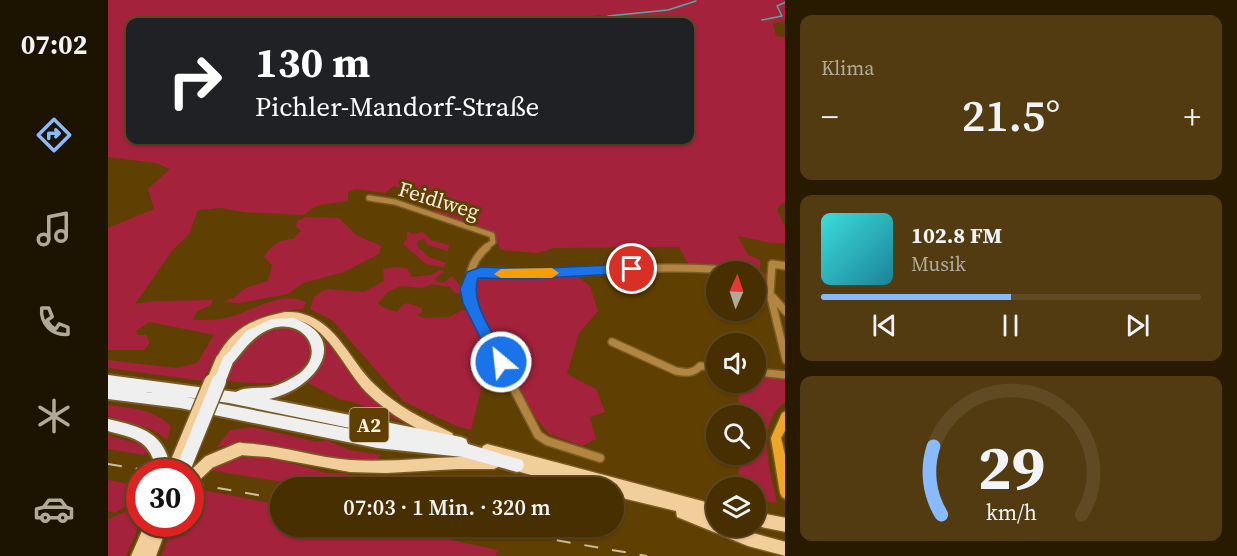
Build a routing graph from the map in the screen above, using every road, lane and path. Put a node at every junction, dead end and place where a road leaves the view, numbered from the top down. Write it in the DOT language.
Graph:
graph roads {
  1 [pos="369,198"];
  2 [pos="785,266"];
  3 [pos="706,271"];
  4 [pos="472,275"];
  5 [pos="766,289"];
  6 [pos="770,294"];
  7 [pos="785,311"];
  8 [pos="612,342"];
  9 [pos="785,356"];
  10 [pos="224,359"];
  11 [pos="706,366"];
  12 [pos="766,373"];
  13 [pos="785,375"];
  14 [pos="108,381"];
  15 [pos="108,393"];
  16 [pos="229,397"];
  17 [pos="785,418"];
  18 [pos="108,425"];
  19 [pos="465,444"];
  20 [pos="600,458"];
  21 [pos="162,459"];
  22 [pos="179,459"];
  23 [pos="187,459"];
  24 [pos="517,465"];
  25 [pos="204,466"];
  26 [pos="563,477"];
  27 [pos="785,488"];
  28 [pos="624,492"];
  29 [pos="664,502"];
  30 [pos="706,508"];
  31 [pos="706,510"];
  32 [pos="766,521"];
  33 [pos="706,522"];
  34 [pos="783,524"];
  35 [pos="149,537"];
  36 [pos="153,537"];
  37 [pos="743,537"];
  38 [pos="785,549"];
  39 [pos="138,556"];
  40 [pos="149,556"];
  1 -- 4 [label="street, Feidlweg"];
  2 -- 6 [label="street"];
  3 -- 4 [label="street"];
  4 -- 20 [label="street, Feidlweg"];
  5 -- 6 [label="street"];
  6 -- 7 [label="street"];
  6 -- 9 [label="street"];
  8 -- 11 [label="street"];
  10 -- 16 [label="highway"];
  10 -- 19 [label="main road"];
  10 -- 22 [label="main road, bridge"];
  10 -- 23 [label="highway, bridge"];
  12 -- 13 [label="street"];
  14 -- 16 [label="highway, A2"];
  15 -- 24 [label="highway, A2"];
  16 -- 19 [label="highway, A2"];
  17 -- 27 [label="street"];
  18 -- 21 [label="highway"];
  19 -- 30 [label="main road"];
  24 -- 25 [label="main road, bridge"];
  24 -- 26 [label="main road"];
  28 -- 29 [label="main road"];
  29 -- 31 [label="main road"];
  29 -- 33 [label="main road"];
  32 -- 34 [label="main road"];
  35 -- 39 [label="main road"];
  36 -- 40 [label="main road"];
  37 -- 38 [label="main road"];
}
